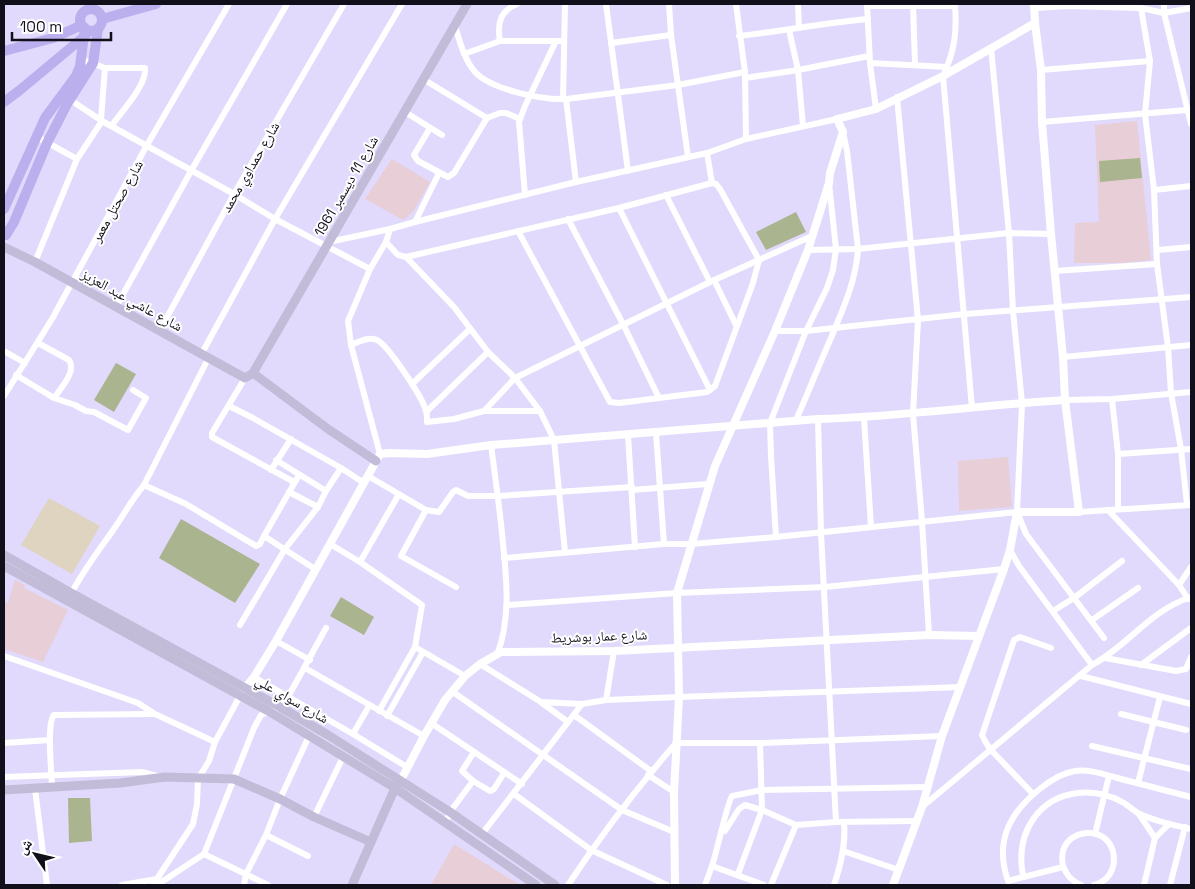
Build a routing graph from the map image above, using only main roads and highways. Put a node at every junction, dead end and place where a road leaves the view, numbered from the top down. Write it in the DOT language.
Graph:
graph roads {
  1 [pos="156,4"];
  2 [pos="467,4"];
  3 [pos="86,8"];
  4 [pos="90,28"];
  5 [pos="53,38"];
  6 [pos="4,51"];
  7 [pos="62,54"];
  8 [pos="81,59"];
  9 [pos="67,96"];
  10 [pos="4,102"];
  11 [pos="4,210"];
  12 [pos="4,239"];
  13 [pos="249,376"];
  14 [pos="378,458"];
  15 [pos="4,554"];
  16 [pos="4,566"];
  17 [pos="69,597"];
  18 [pos="174,655"];
  19 [pos="398,784"];
  20 [pos="4,790"];
  21 [pos="371,842"];
  22 [pos="352,885"];
  23 [pos="536,885"];
  24 [pos="555,885"];
  1 -- 4 [label="main road"];
  2 -- 13 [label="main road, شارع 11 ديسمبر 1961"];
  3 -- 4 [label="main road"];
  3 -- 4 [label="main road"];
  4 -- 5 [label="main road"];
  4 -- 7 [label="main road"];
  4 -- 8 [label="main road"];
  4 -- 9 [label="main road"];
  5 -- 6 [label="main road"];
  5 -- 7 [label="main road"];
  7 -- 8 [label="main road"];
  7 -- 10 [label="main road"];
  8 -- 9 [label="main road"];
  9 -- 11 [label="main road"];
  9 -- 12 [label="main road"];
  12 -- 13 [label="main road, شارع عاشي عبد العزيز"];
  13 -- 14 [label="main road, شارع عاشي عبد العزيز"];
  15 -- 17 [label="main road, شارع سواي علي"];
  16 -- 17 [label="main road, شارع سواي علي"];
  17 -- 18 [label="main road, شارع سواي علي"];
  18 -- 19 [label="main road, شارع سواي علي"];
  18 -- 19 [label="main road, شارع سواي علي"];
  19 -- 21 [label="main road, شارع عمار بوشريط"];
  19 -- 23 [label="main road, شارع سواي علي"];
  19 -- 24 [label="main road, شارع سواي علي"];
  20 -- 21 [label="main road"];
  21 -- 22 [label="main road, شارع عمار بوشريط"];
}
